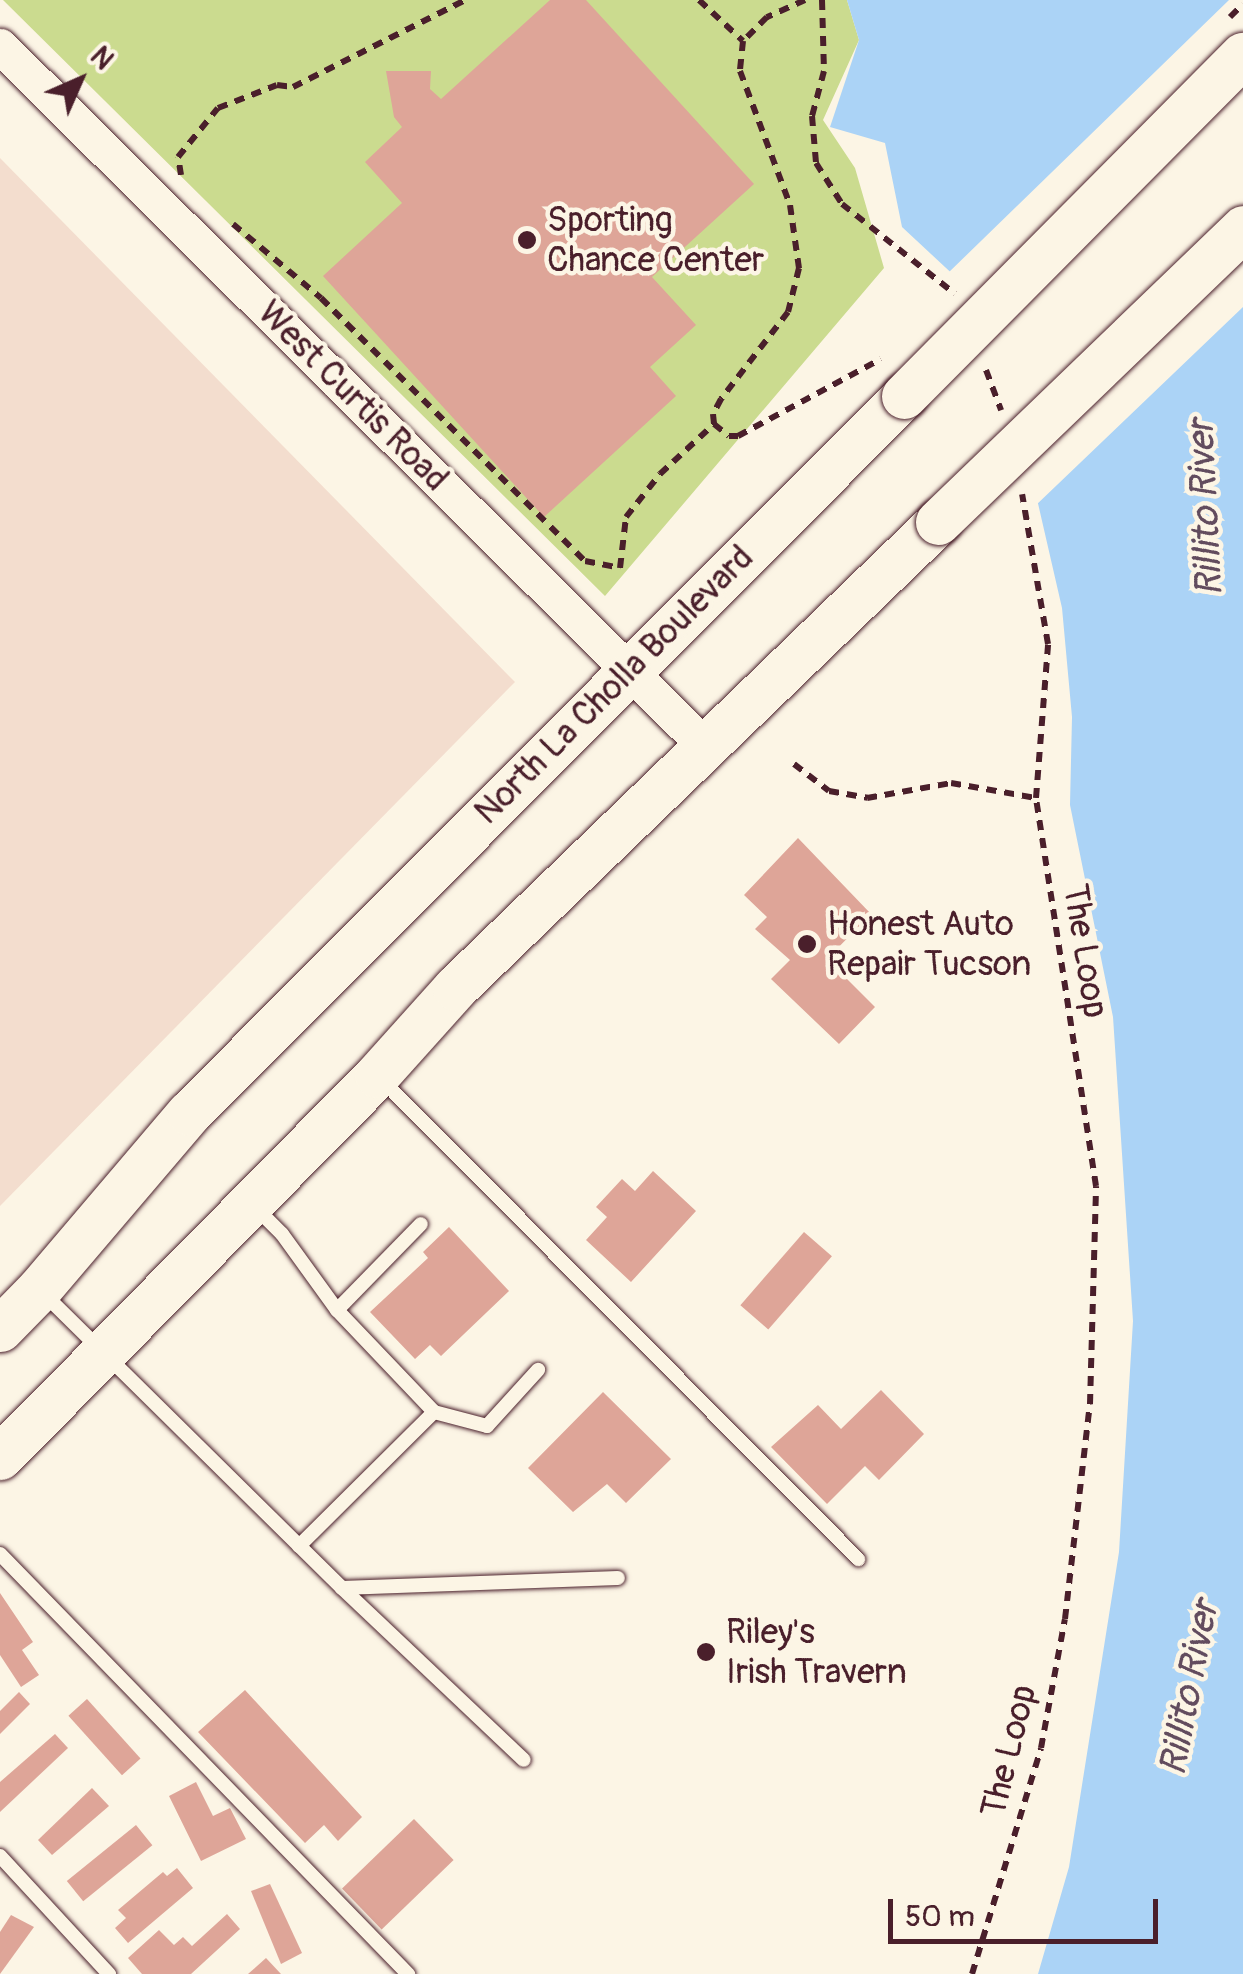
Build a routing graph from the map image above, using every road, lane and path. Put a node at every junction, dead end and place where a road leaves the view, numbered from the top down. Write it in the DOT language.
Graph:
graph roads {
  1 [pos="465,0"];
  2 [pos="699,0"];
  3 [pos="805,0"];
  4 [pos="822,0"];
  5 [pos="743,41"];
  6 [pos="0,46"];
  7 [pos="1243,55"];
  8 [pos="182,182"];
  9 [pos="226,218"];
  10 [pos="1243,228"];
  11 [pos="964,308"];
  12 [pos="983,360"];
  13 [pos="898,375"];
  14 [pos="1002,414"];
  15 [pos="714,424"];
  16 [pos="1021,488"];
  17 [pos="628,672"];
  18 [pos="706,747"];
  19 [pos="794,764"];
  20 [pos="1036,798"];
  21 [pos="377,1075"];
  22 [pos="251,1203"];
  23 [pos="421,1224"];
  24 [pos="40,1289"];
  25 [pos="337,1310"];
  26 [pos="0,1329"];
  27 [pos="103,1354"];
  28 [pos="538,1370"];
  29 [pos="434,1412"];
  30 [pos="0,1457"];
  31 [pos="299,1546"];
  32 [pos="0,1554"];
  33 [pos="858,1559"];
  34 [pos="618,1578"];
  35 [pos="342,1588"];
  36 [pos="524,1760"];
  37 [pos="0,1856"];
  38 [pos="109,1974"];
  39 [pos="408,1974"];
  40 [pos="972,1974"];
  1 -- 8 [label="path"];
  2 -- 5 [label="path"];
  3 -- 5 [label="path"];
  4 -- 11 [label="path"];
  5 -- 15 [label="path"];
  6 -- 17 [label="street, West Curtis Road"];
  7 -- 13 [label="main road, North La Cholla Boulevard, bridge"];
  9 -- 15 [label="path"];
  10 -- 18 [label="main road, bridge"];
  12 -- 14 [label="path"];
  13 -- 15 [label="path"];
  13 -- 17 [label="main road, North La Cholla Boulevard"];
  16 -- 20 [label="path, The Loop"];
  17 -- 18 [label="street, West Curtis Road"];
  17 -- 24 [label="main road, North La Cholla Boulevard"];
  18 -- 21 [label="main road"];
  19 -- 20 [label="path"];
  20 -- 40 [label="path, The Loop"];
  21 -- 22 [label="main road"];
  21 -- 33 [label="lane"];
  22 -- 25 [label="lane"];
  22 -- 27 [label="main road"];
  23 -- 25 [label="lane"];
  24 -- 26 [label="main road, North La Cholla Boulevard"];
  24 -- 27 [label="lane"];
  25 -- 29 [label="lane"];
  27 -- 30 [label="main road"];
  27 -- 31 [label="lane"];
  28 -- 29 [label="lane"];
  29 -- 31 [label="lane"];
  31 -- 35 [label="lane"];
  32 -- 39 [label="lane"];
  34 -- 35 [label="lane"];
  35 -- 36 [label="lane"];
  37 -- 38 [label="lane"];
}
